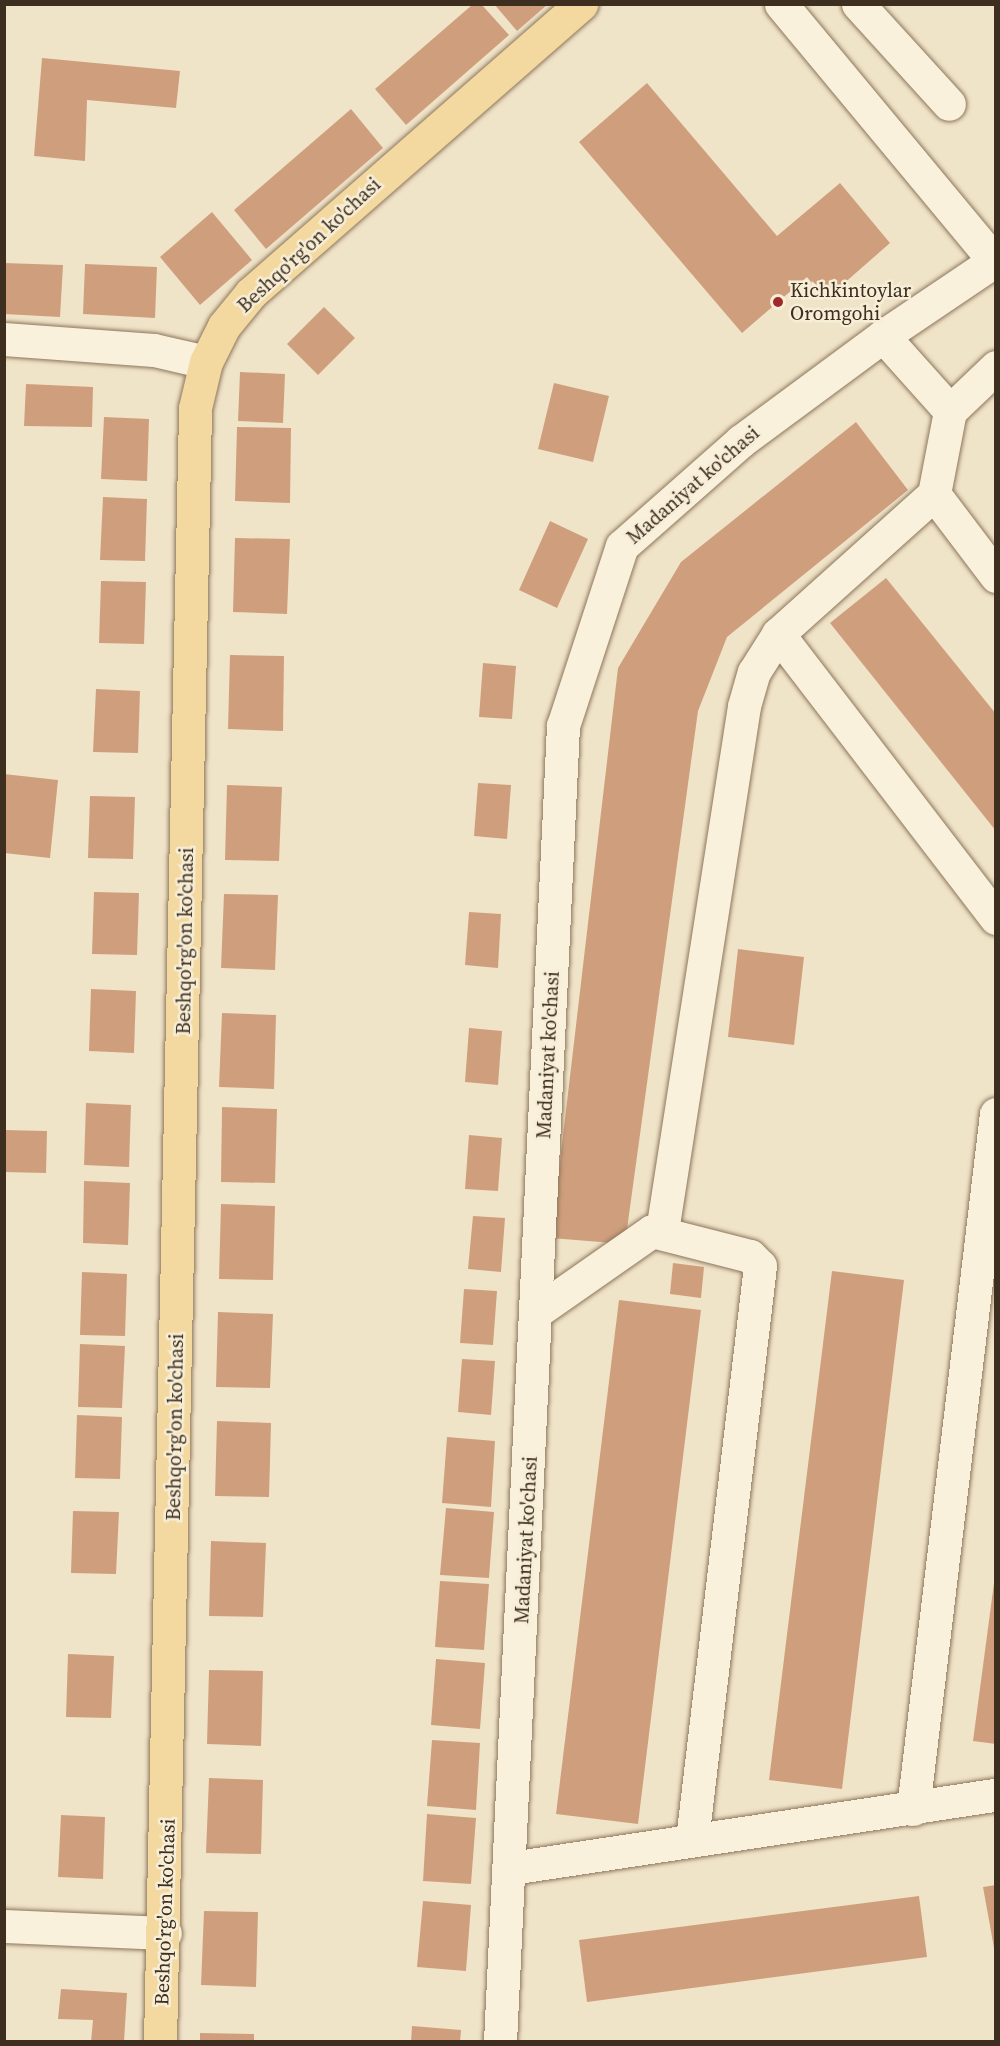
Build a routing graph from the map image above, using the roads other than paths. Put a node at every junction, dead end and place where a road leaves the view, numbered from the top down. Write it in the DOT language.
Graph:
graph roads {
  1 [pos="581,4"];
  2 [pos="781,4"];
  3 [pos="858,4"];
  4 [pos="949,104"];
  5 [pos="995,262"];
  6 [pos="883,336"];
  7 [pos="4,339"];
  8 [pos="206,362"];
  9 [pos="996,367"];
  10 [pos="950,411"];
  11 [pos="934,494"];
  12 [pos="996,576"];
  13 [pos="778,634"];
  14 [pos="996,918"];
  15 [pos="996,1114"];
  16 [pos="662,1231"];
  17 [pos="536,1312"];
  18 [pos="996,1795"];
  19 [pos="913,1809"];
  20 [pos="692,1840"];
  21 [pos="510,1868"];
  22 [pos="4,1926"];
  23 [pos="165,1933"];
  24 [pos="160,2042"];
  25 [pos="500,2042"];
  1 -- 8 [label="main road, Beshqo'rg'on ko'chasi"];
  2 -- 5 [label="street, Madaniyat ko'chasi"];
  3 -- 4 [label="street"];
  5 -- 6 [label="street, Madaniyat ko'chasi"];
  6 -- 10 [label="street"];
  6 -- 17 [label="street, Madaniyat ko'chasi"];
  7 -- 8 [label="street"];
  8 -- 23 [label="main road, Beshqo'rg'on ko'chasi"];
  9 -- 10 [label="street"];
  10 -- 11 [label="street"];
  11 -- 12 [label="street"];
  11 -- 13 [label="street"];
  13 -- 14 [label="street"];
  13 -- 16 [label="street"];
  15 -- 19 [label="street"];
  16 -- 17 [label="street"];
  16 -- 20 [label="street"];
  17 -- 21 [label="street, Madaniyat ko'chasi"];
  18 -- 19 [label="street"];
  19 -- 20 [label="street"];
  20 -- 21 [label="street"];
  21 -- 25 [label="street, Madaniyat ko'chasi"];
  22 -- 23 [label="street"];
  23 -- 24 [label="main road, Beshqo'rg'on ko'chasi"];
}
